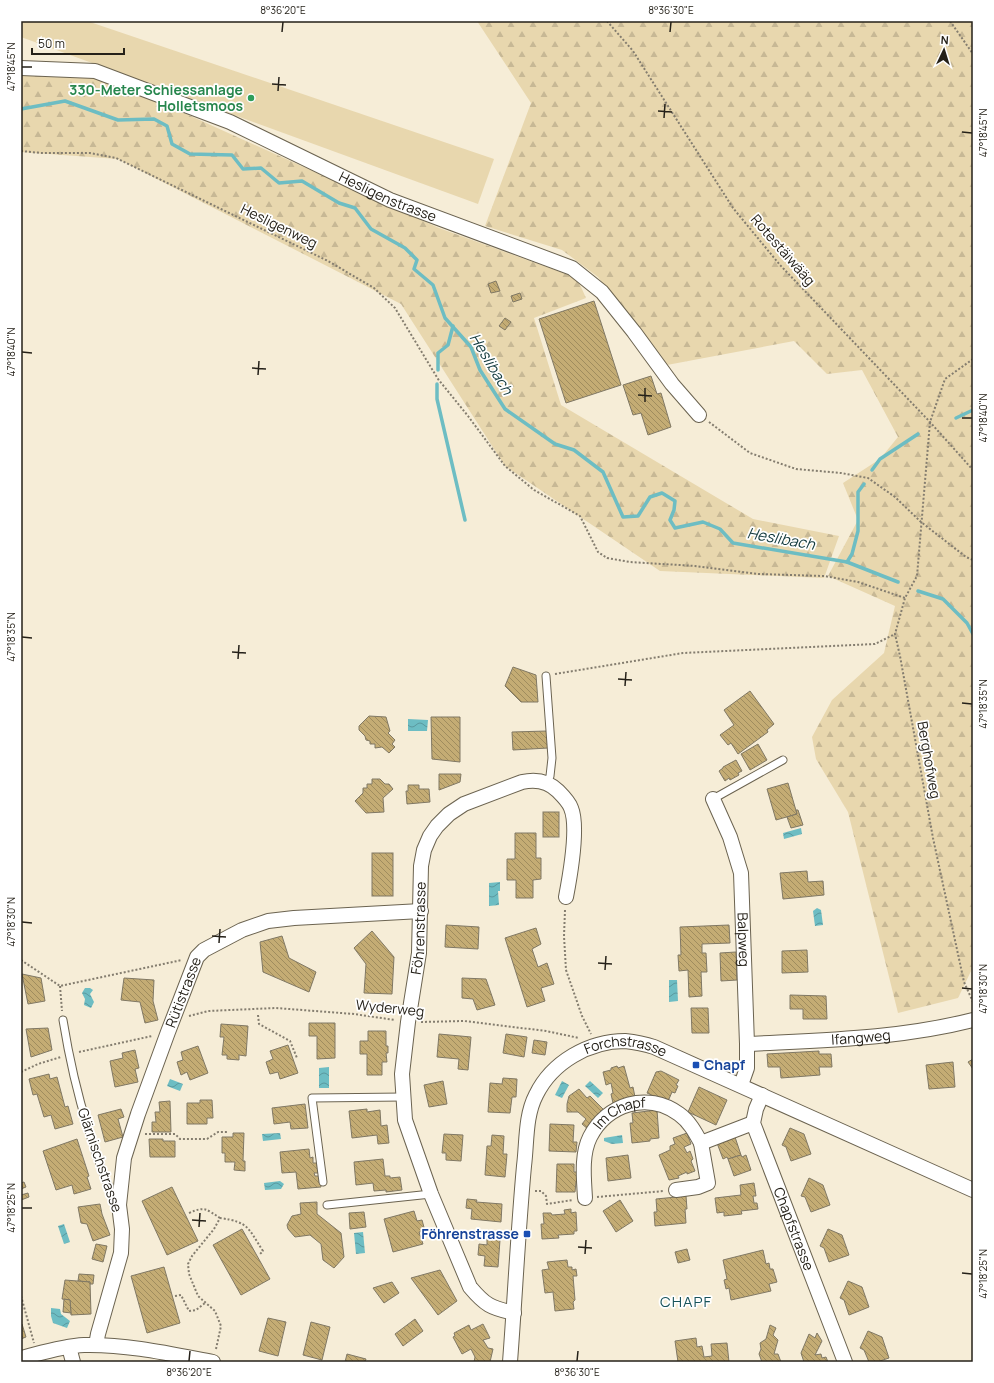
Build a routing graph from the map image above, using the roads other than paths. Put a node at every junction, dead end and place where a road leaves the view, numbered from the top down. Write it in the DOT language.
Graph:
graph roads {
  1 [pos="21,68"];
  2 [pos="699,415"];
  3 [pos="546,676"];
  4 [pos="783,760"];
  5 [pos="547,783"];
  6 [pos="713,800"];
  7 [pos="566,897"];
  8 [pos="421,911"];
  9 [pos="63,1020"];
  10 [pos="973,1020"];
  11 [pos="747,1044"];
  12 [pos="741,1085"];
  13 [pos="762,1095"];
  14 [pos="403,1097"];
  15 [pos="753,1123"];
  16 [pos="701,1142"];
  17 [pos="323,1182"];
  18 [pos="676,1190"];
  19 [pos="973,1190"];
  20 [pos="431,1194"];
  21 [pos="585,1198"];
  22 [pos="118,1205"];
  23 [pos="327,1205"];
  24 [pos="514,1313"];
  25 [pos="96,1345"];
  26 [pos="69,1347"];
  27 [pos="21,1358"];
  28 [pos="213,1358"];
  29 [pos="73,1362"];
  30 [pos="510,1362"];
  31 [pos="845,1362"];
  1 -- 2 [label="street, Hesligenstrasse"];
  3 -- 5 [label="lane"];
  4 -- 6 [label="lane"];
  5 -- 7 [label="street"];
  5 -- 8 [label="street, Föhrenstrasse"];
  6 -- 11 [label="street, Balpweg"];
  8 -- 14 [label="street, Föhrenstrasse"];
  8 -- 22 [label="street, Rütistrasse"];
  9 -- 22 [label="lane, Glärnischstrasse"];
  10 -- 11 [label="street, Ifangweg"];
  11 -- 12 [label="street, Balpweg"];
  12 -- 13 [label="street, Forchstrasse"];
  12 -- 24 [label="street, Forchstrasse"];
  13 -- 15 [label="street"];
  13 -- 19 [label="street, Forchstrasse"];
  14 -- 17 [label="lane"];
  14 -- 20 [label="street, Föhrenstrasse"];
  15 -- 16 [label="street"];
  15 -- 31 [label="street, Chapfstrasse"];
  16 -- 18 [label="street, Im Chapf"];
  16 -- 21 [label="street, Im Chapf"];
  20 -- 23 [label="lane"];
  20 -- 24 [label="street, Föhrenstrasse"];
  22 -- 25 [label="street, Glärnischstrasse"];
  24 -- 30 [label="street, Forchstrasse"];
  25 -- 26 [label="street"];
  25 -- 28 [label="street"];
  26 -- 27 [label="street"];
  26 -- 29 [label="street"];
}
